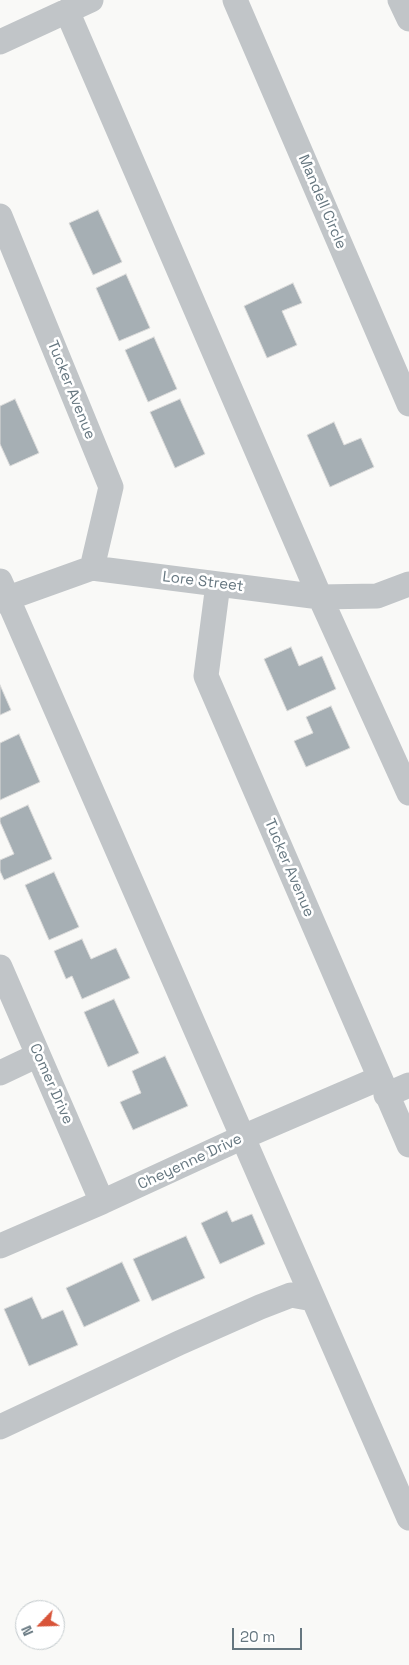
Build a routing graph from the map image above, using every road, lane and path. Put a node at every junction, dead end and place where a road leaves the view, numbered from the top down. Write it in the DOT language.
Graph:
graph roads {
  1 [pos="91,0"];
  2 [pos="400,0"];
  3 [pos="240,2"];
  4 [pos="67,11"];
  5 [pos="409,20"];
  6 [pos="0,42"];
  7 [pos="0,216"];
  8 [pos="409,404"];
  9 [pos="92,568"];
  10 [pos="218,584"];
  11 [pos="409,584"];
  12 [pos="2,593"];
  13 [pos="320,597"];
  14 [pos="409,793"];
  15 [pos="0,967"];
  16 [pos="38,1055"];
  17 [pos="0,1073"];
  18 [pos="409,1085"];
  19 [pos="383,1087"];
  20 [pos="243,1137"];
  21 [pos="409,1145"];
  22 [pos="102,1202"];
  23 [pos="0,1246"];
  24 [pos="313,1299"];
  25 [pos="0,1427"];
  26 [pos="409,1518"];
  1 -- 4 [label="street"];
  2 -- 5 [label="street"];
  3 -- 8 [label="street, Mandell Circle"];
  4 -- 6 [label="street"];
  4 -- 13 [label="street"];
  7 -- 9 [label="street, Tucker Avenue"];
  9 -- 10 [label="street, Lore Street"];
  9 -- 12 [label="street, Lore Street"];
  10 -- 13 [label="street, Lore Street"];
  10 -- 19 [label="street, Tucker Avenue"];
  11 -- 13 [label="street, Lore Street"];
  12 -- 20 [label="street"];
  13 -- 14 [label="street"];
  15 -- 16 [label="street, Comer Drive"];
  16 -- 17 [label="street"];
  16 -- 22 [label="street, Comer Drive"];
  18 -- 19 [label="street, Cheyenne Drive"];
  19 -- 20 [label="street, Cheyenne Drive"];
  19 -- 21 [label="street, Tucker Avenue"];
  20 -- 22 [label="street, Cheyenne Drive"];
  20 -- 24 [label="street"];
  22 -- 23 [label="street, Cheyenne Drive"];
  24 -- 25 [label="street"];
  24 -- 26 [label="street"];
}
